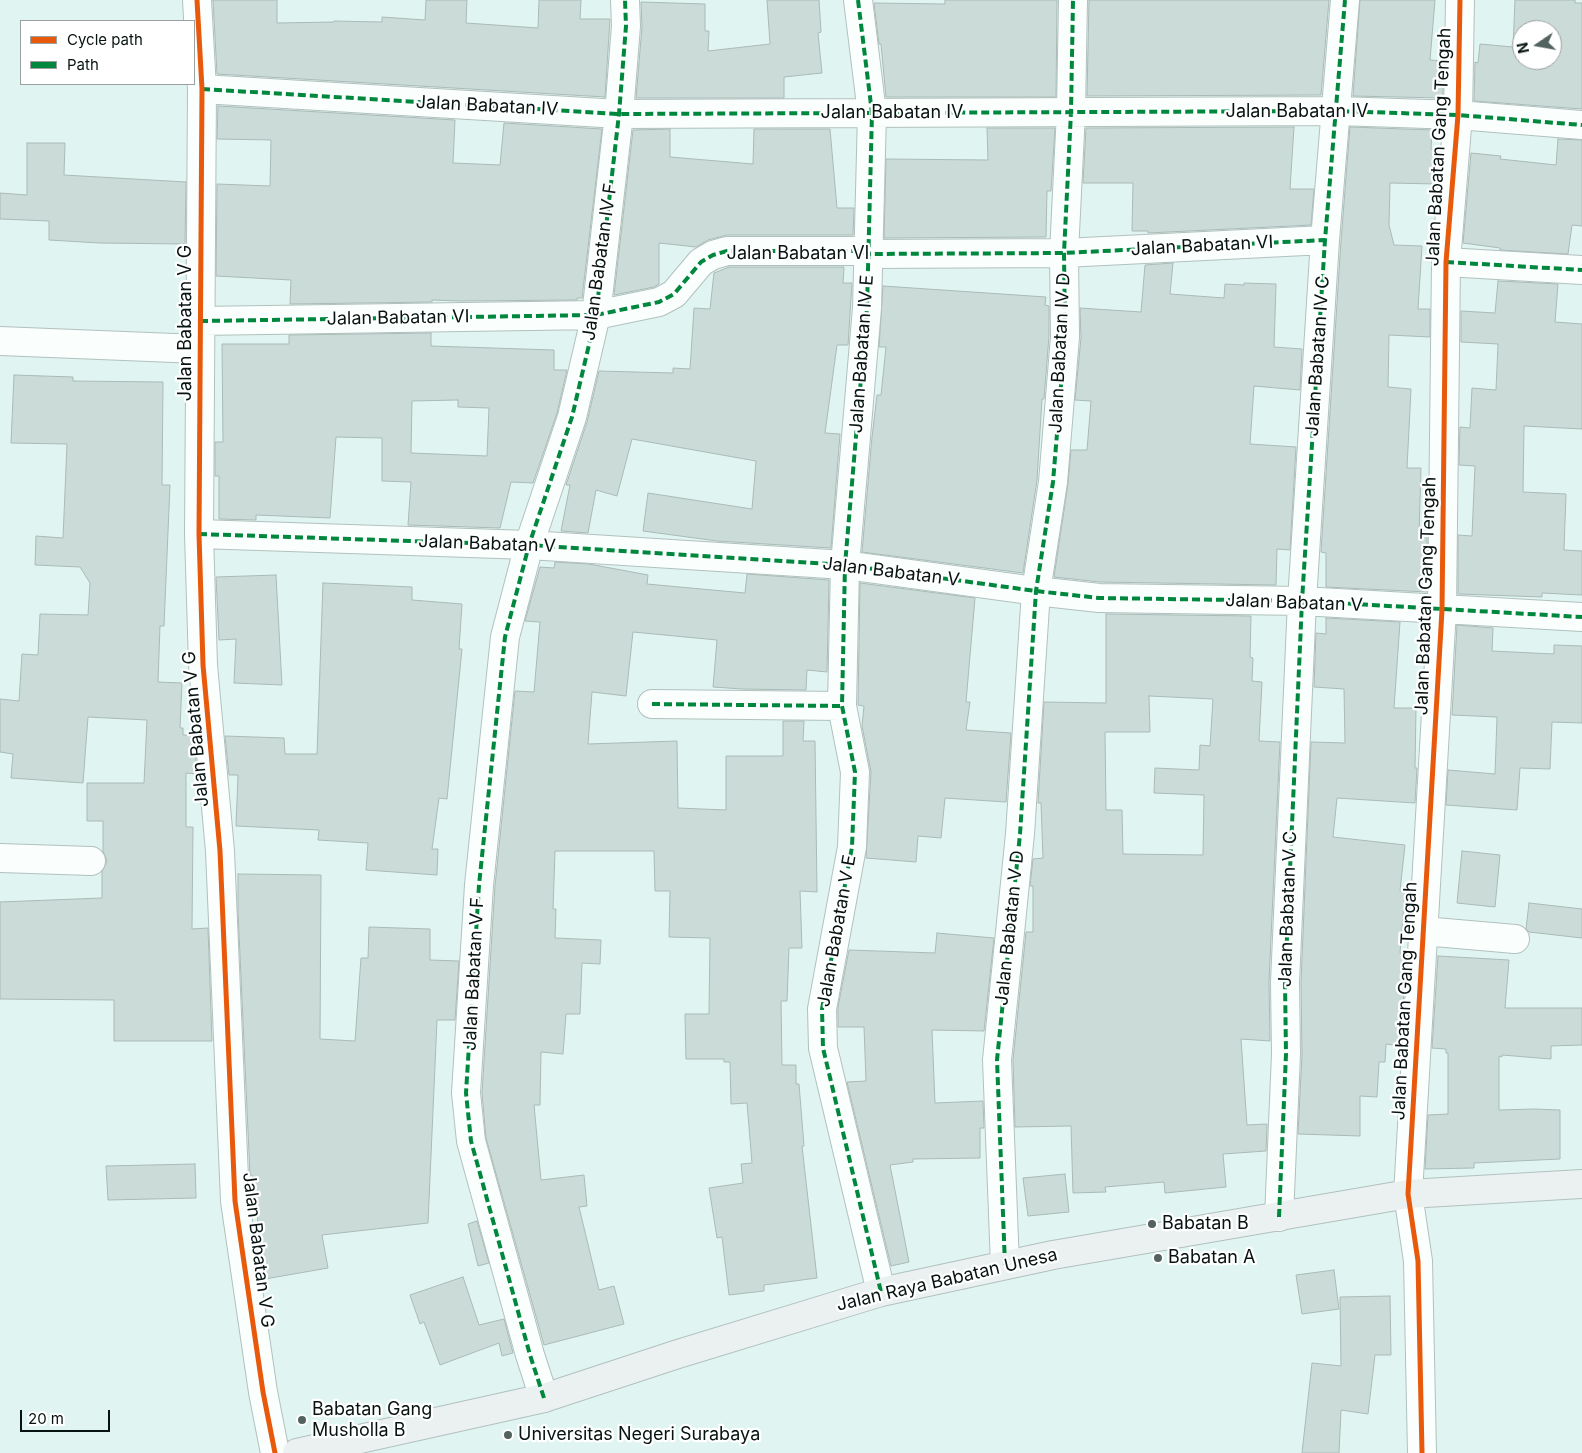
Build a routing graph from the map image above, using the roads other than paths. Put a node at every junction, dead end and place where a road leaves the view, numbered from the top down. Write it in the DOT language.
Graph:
graph roads {
  1 [pos="197,0"];
  2 [pos="625,0"];
  3 [pos="858,0"];
  4 [pos="1073,0"];
  5 [pos="1345,0"];
  6 [pos="1460,0"];
  7 [pos="202,89"];
  8 [pos="1071,112"];
  9 [pos="1337,112"];
  10 [pos="872,113"];
  11 [pos="619,114"];
  12 [pos="1458,115"];
  13 [pos="1582,125"];
  14 [pos="1325,240"];
  15 [pos="1064,253"];
  16 [pos="869,254"];
  17 [pos="1446,262"];
  18 [pos="1582,270"];
  19 [pos="596,315"];
  20 [pos="200,321"];
  21 [pos="0,341"];
  22 [pos="199,349"];
  23 [pos="199,534"];
  24 [pos="529,545"];
  25 [pos="846,565"];
  26 [pos="1036,591"];
  27 [pos="1302,601"];
  28 [pos="1442,610"];
  29 [pos="1582,617"];
  30 [pos="652,704"];
  31 [pos="842,706"];
  32 [pos="0,858"];
  33 [pos="91,862"];
  34 [pos="1423,931"];
  35 [pos="1515,939"];
  36 [pos="1582,1184"];
  37 [pos="1408,1194"];
  38 [pos="1279,1216"];
  39 [pos="1006,1265"];
  40 [pos="881,1292"];
  41 [pos="544,1398"];
  42 [pos="274,1453"];
  43 [pos="297,1453"];
  44 [pos="1422,1453"];
  1 -- 7 [label="street, Jalan Babatan V G"];
  2 -- 11 [label="street, Jalan Babatan IV F"];
  3 -- 10 [label="street, Jalan Babatan IV E"];
  4 -- 8 [label="street, Jalan Babatan IV D"];
  5 -- 9 [label="street, Jalan Babatan IV C"];
  6 -- 12 [label="street, Jalan Babatan Gang Tengah"];
  7 -- 11 [label="street, Jalan Babatan IV"];
  7 -- 20 [label="street, Jalan Babatan V G"];
  8 -- 9 [label="street, Jalan Babatan IV"];
  8 -- 10 [label="street, Jalan Babatan IV"];
  8 -- 15 [label="street, Jalan Babatan IV D"];
  9 -- 12 [label="street, Jalan Babatan IV"];
  9 -- 14 [label="street, Jalan Babatan IV C"];
  10 -- 11 [label="street, Jalan Babatan IV"];
  10 -- 16 [label="street, Jalan Babatan IV E"];
  11 -- 19 [label="street, Jalan Babatan IV F"];
  12 -- 13 [label="street, Jalan Babatan IV"];
  12 -- 17 [label="street, Jalan Babatan Gang Tengah"];
  14 -- 15 [label="street, Jalan Babatan VI"];
  14 -- 27 [label="street, Jalan Babatan IV C"];
  15 -- 16 [label="street, Jalan Babatan VI"];
  15 -- 26 [label="street, Jalan Babatan IV D"];
  16 -- 19 [label="street, Jalan Babatan VI"];
  16 -- 25 [label="street, Jalan Babatan IV E"];
  17 -- 18 [label="street"];
  17 -- 28 [label="street, Jalan Babatan Gang Tengah"];
  19 -- 20 [label="street, Jalan Babatan VI"];
  19 -- 24 [label="street, Jalan Babatan IV F"];
  20 -- 22 [label="street, Jalan Babatan V G"];
  21 -- 22 [label="street"];
  22 -- 23 [label="street, Jalan Babatan V G"];
  23 -- 24 [label="street, Jalan Babatan V"];
  23 -- 42 [label="street, Jalan Babatan V G"];
  24 -- 25 [label="street, Jalan Babatan V"];
  24 -- 41 [label="street, Jalan Babatan V F"];
  25 -- 26 [label="street, Jalan Babatan V"];
  25 -- 31 [label="street, Jalan Babatan V E"];
  26 -- 27 [label="street, Jalan Babatan V"];
  26 -- 39 [label="street, Jalan Babatan V D"];
  27 -- 28 [label="street, Jalan Babatan V"];
  27 -- 38 [label="street, Jalan Babatan V C"];
  28 -- 29 [label="street, Jalan Babatan V"];
  28 -- 34 [label="street, Jalan Babatan Gang Tengah"];
  30 -- 31 [label="street"];
  31 -- 40 [label="street, Jalan Babatan V E"];
  32 -- 33 [label="street"];
  34 -- 35 [label="street"];
  34 -- 37 [label="street, Jalan Babatan Gang Tengah"];
  36 -- 37 [label="main road, Jalan Raya Babatan Unesa"];
  37 -- 38 [label="main road, Jalan Raya Babatan Unesa"];
  37 -- 44 [label="street, Jalan Babatan Gang Tengah"];
  38 -- 39 [label="main road, Jalan Raya Babatan Unesa"];
  39 -- 40 [label="main road, Jalan Raya Babatan Unesa"];
  40 -- 41 [label="main road, Jalan Raya Babatan Unesa"];
  41 -- 43 [label="main road, Jalan Raya Babatan Unesa"];
}
